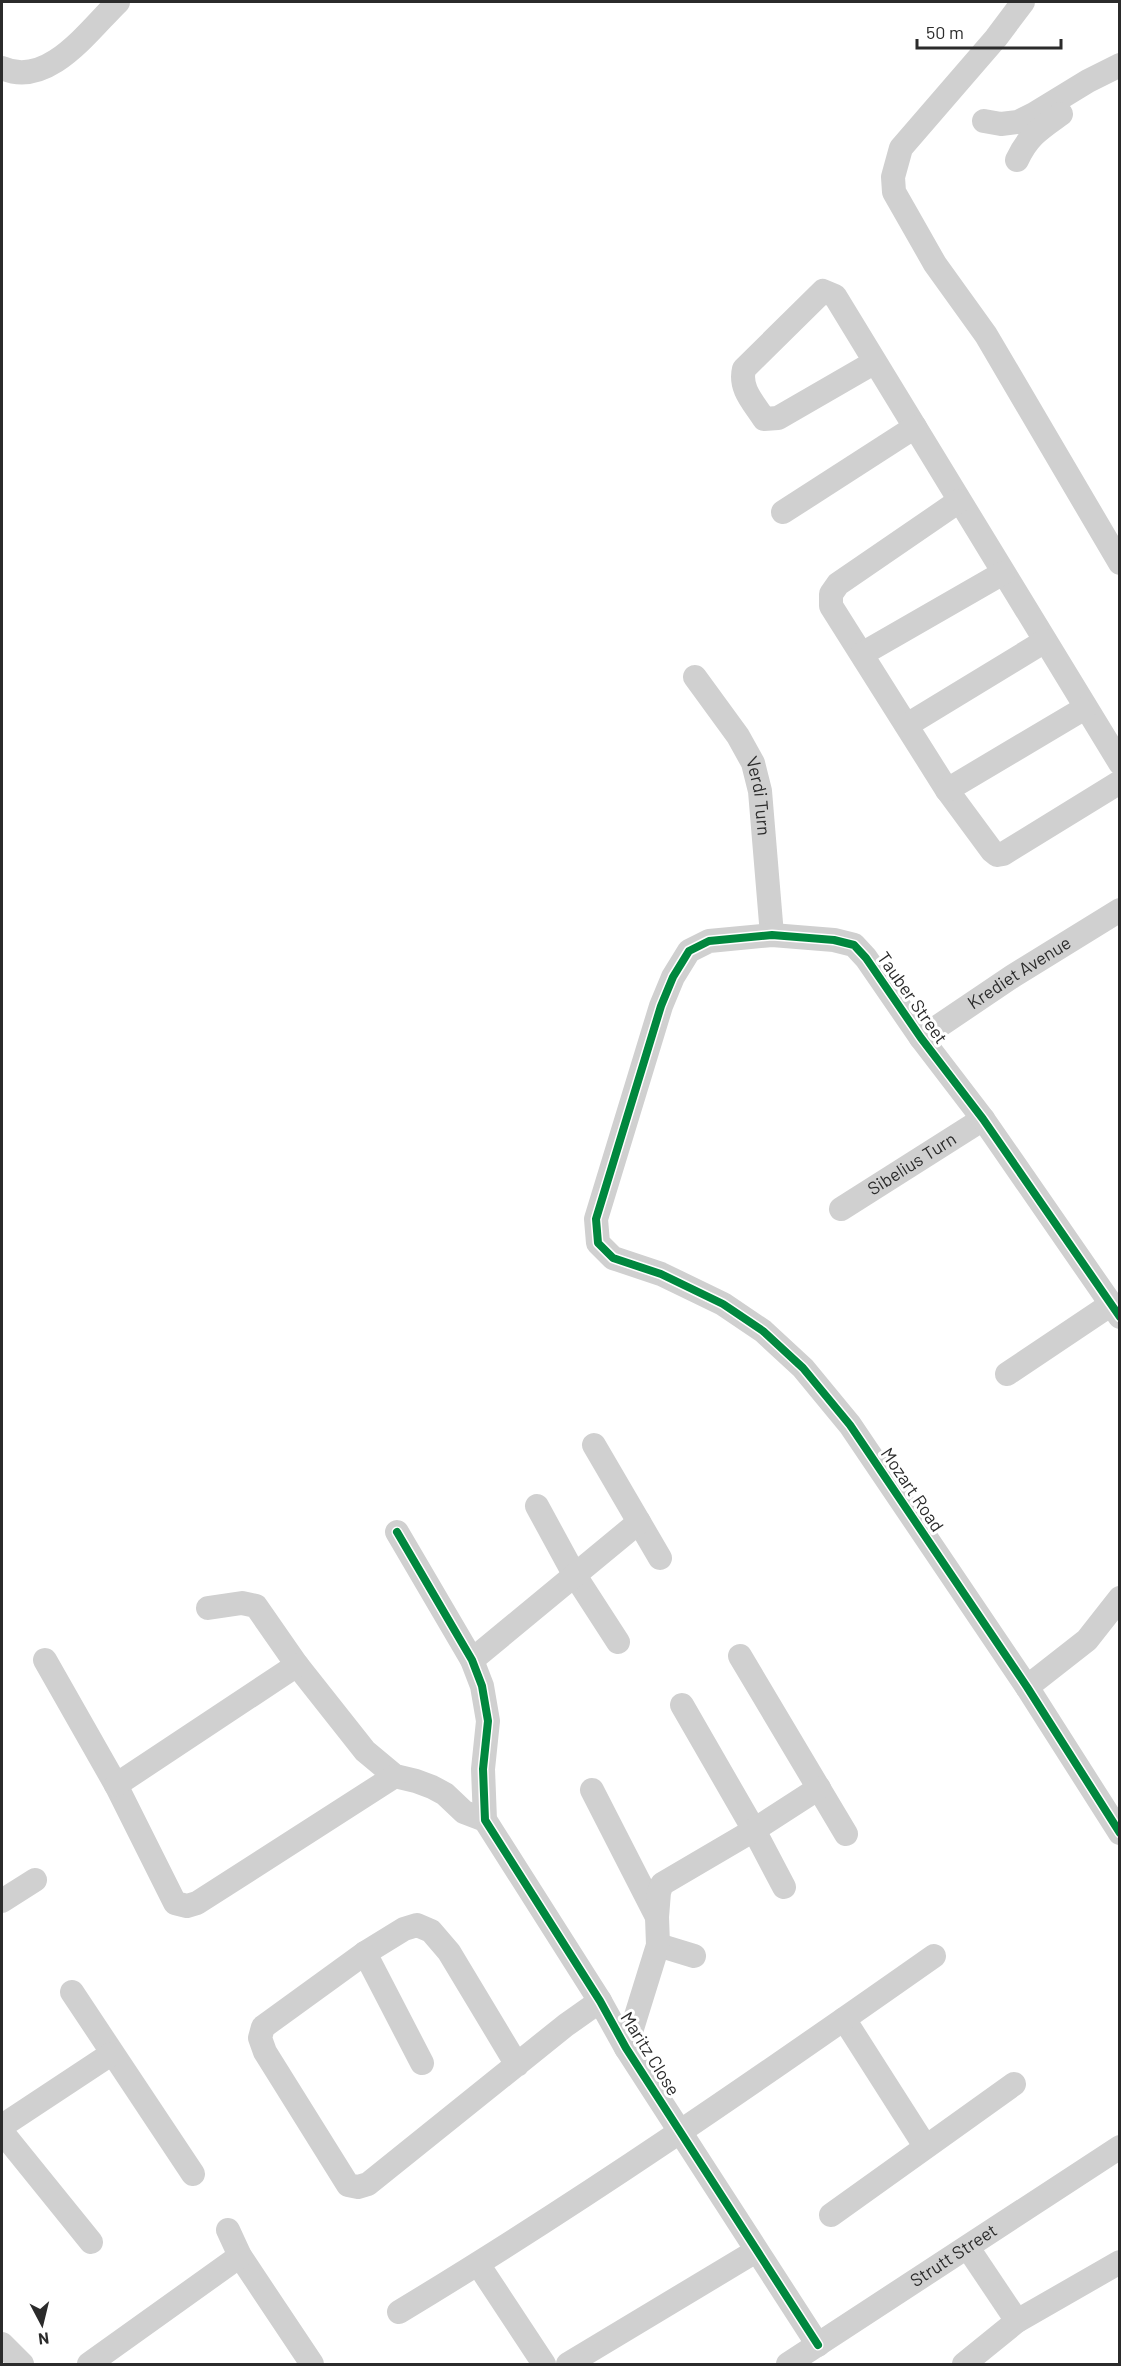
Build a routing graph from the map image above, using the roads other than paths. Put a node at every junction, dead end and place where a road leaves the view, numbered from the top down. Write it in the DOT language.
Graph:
graph roads {
  1 [pos="118,2"];
  2 [pos="1023,2"];
  3 [pos="1119,65"];
  4 [pos="2,68"];
  5 [pos="1119,79"];
  6 [pos="984,121"];
  7 [pos="1017,160"];
  8 [pos="875,362"];
  9 [pos="915,427"];
  10 [pos="959,501"];
  11 [pos="783,512"];
  12 [pos="1119,563"];
  13 [pos="1003,573"];
  14 [pos="1045,641"];
  15 [pos="862,654"];
  16 [pos="695,677"];
  17 [pos="1085,708"];
  18 [pos="907,725"];
  19 [pos="1119,763"];
  20 [pos="1119,782"];
  21 [pos="947,790"];
  22 [pos="1119,910"];
  23 [pos="772,935"];
  24 [pos="921,1038"];
  25 [pos="983,1119"];
  26 [pos="841,1209"];
  27 [pos="602,1248"];
  28 [pos="1115,1311"];
  29 [pos="1007,1374"];
  30 [pos="594,1445"];
  31 [pos="537,1506"];
  32 [pos="639,1522"];
  33 [pos="397,1532"];
  34 [pos="660,1558"];
  35 [pos="574,1574"];
  36 [pos="1119,1598"];
  37 [pos="208,1608"];
  38 [pos="618,1642"];
  39 [pos="740,1656"];
  40 [pos="45,1660"];
  41 [pos="472,1660"];
  42 [pos="297,1665"];
  43 [pos="1027,1687"];
  44 [pos="682,1705"];
  45 [pos="395,1776"];
  46 [pos="116,1785"];
  47 [pos="819,1788"];
  48 [pos="592,1790"];
  49 [pos="485,1820"];
  50 [pos="754,1830"];
  51 [pos="1119,1833"];
  52 [pos="846,1834"];
  53 [pos="35,1880"];
  54 [pos="784,1887"];
  55 [pos="2,1901"];
  56 [pos="657,1917"];
  57 [pos="658,1946"];
  58 [pos="365,1953"];
  59 [pos="694,1956"];
  60 [pos="934,1956"];
  61 [pos="72,1992"];
  62 [pos="600,2001"];
  63 [pos="844,2019"];
  64 [pos="626,2048"];
  65 [pos="111,2054"];
  66 [pos="422,2063"];
  67 [pos="518,2065"];
  68 [pos="1014,2084"];
  69 [pos="2,2126"];
  70 [pos="2,2132"];
  71 [pos="682,2132"];
  72 [pos="925,2146"];
  73 [pos="1119,2147"];
  74 [pos="194,2174"];
  75 [pos="831,2215"];
  76 [pos="228,2230"];
  77 [pos="91,2242"];
  78 [pos="968,2248"];
  79 [pos="756,2251"];
  80 [pos="240,2256"];
  81 [pos="1119,2262"];
  82 [pos="478,2264"];
  83 [pos="399,2312"];
  84 [pos="1017,2321"];
  85 [pos="2,2344"];
  86 [pos="818,2345"];
  87 [pos="22,2364"];
  88 [pos="89,2364"];
  89 [pos="312,2364"];
  90 [pos="544,2364"];
  91 [pos="568,2364"];
  92 [pos="788,2364"];
  93 [pos="964,2364"];
  1 -- 4 [label="street"];
  2 -- 12 [label="street"];
  3 -- 6 [label="street"];
  5 -- 7 [label="street"];
  8 -- 8 [label="street"];
  8 -- 9 [label="street"];
  9 -- 10 [label="street"];
  9 -- 11 [label="street"];
  10 -- 13 [label="street"];
  10 -- 15 [label="street"];
  13 -- 14 [label="street"];
  13 -- 15 [label="street"];
  14 -- 17 [label="street"];
  14 -- 18 [label="street"];
  15 -- 18 [label="street"];
  16 -- 23 [label="street, Verdi Turn"];
  17 -- 19 [label="street"];
  17 -- 21 [label="street"];
  18 -- 21 [label="street"];
  20 -- 21 [label="street"];
  22 -- 24 [label="street, Krediet Avenue"];
  23 -- 24 [label="street, Tauber Street"];
  23 -- 27 [label="street, Tauber Street"];
  24 -- 25 [label="street, Tauber Street"];
  25 -- 26 [label="street, Sibelius Turn"];
  25 -- 28 [label="street, Tauber Street"];
  27 -- 43 [label="street, Mozart Road"];
  28 -- 29 [label="street"];
  30 -- 32 [label="street"];
  31 -- 35 [label="street"];
  32 -- 34 [label="street"];
  32 -- 35 [label="street"];
  33 -- 41 [label="street"];
  35 -- 38 [label="street"];
  35 -- 41 [label="street"];
  36 -- 43 [label="street"];
  37 -- 42 [label="street"];
  39 -- 47 [label="street"];
  40 -- 46 [label="street"];
  41 -- 49 [label="street"];
  42 -- 45 [label="street"];
  42 -- 46 [label="street"];
  43 -- 51 [label="street, Mozart Road"];
  44 -- 50 [label="street"];
  45 -- 46 [label="street"];
  45 -- 49 [label="street"];
  47 -- 50 [label="street"];
  47 -- 52 [label="street"];
  48 -- 56 [label="street"];
  49 -- 62 [label="street, Maritz Close"];
  50 -- 54 [label="street"];
  50 -- 56 [label="street"];
  53 -- 55 [label="street"];
  56 -- 57 [label="street"];
  57 -- 59 [label="street"];
  57 -- 64 [label="street"];
  58 -- 66 [label="street"];
  58 -- 67 [label="street"];
  58 -- 67 [label="street"];
  60 -- 63 [label="street"];
  61 -- 65 [label="street"];
  62 -- 64 [label="street, Maritz Close"];
  62 -- 67 [label="street"];
  63 -- 71 [label="street"];
  63 -- 72 [label="street"];
  64 -- 71 [label="street, Maritz Close"];
  65 -- 69 [label="street"];
  65 -- 74 [label="street"];
  68 -- 72 [label="street"];
  70 -- 77 [label="street"];
  71 -- 79 [label="street, Maritz Close"];
  71 -- 82 [label="street"];
  72 -- 75 [label="street"];
  73 -- 78 [label="street, Strutt Street"];
  76 -- 80 [label="street"];
  78 -- 84 [label="street"];
  78 -- 86 [label="street, Strutt Street"];
  79 -- 86 [label="street, Maritz Close"];
  79 -- 91 [label="street"];
  80 -- 88 [label="street"];
  80 -- 89 [label="street"];
  81 -- 84 [label="street"];
  82 -- 83 [label="street"];
  82 -- 90 [label="street"];
  84 -- 93 [label="street"];
  85 -- 87 [label="street"];
  86 -- 92 [label="street, Strutt Street"];
}
